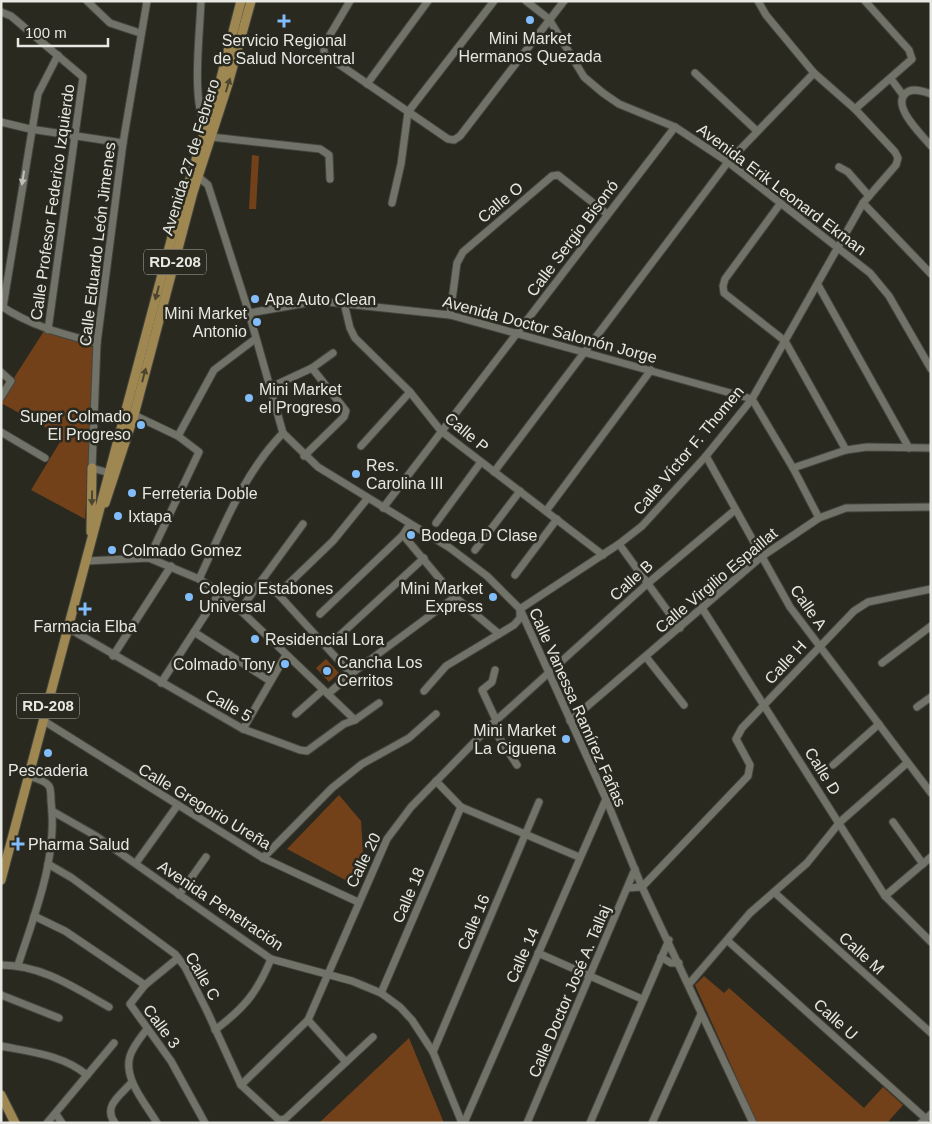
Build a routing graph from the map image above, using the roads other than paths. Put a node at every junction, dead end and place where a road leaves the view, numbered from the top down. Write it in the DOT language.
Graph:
graph roads {
  1 [pos="87,1"];
  2 [pos="147,1"];
  3 [pos="201,1"];
  4 [pos="241,1"];
  5 [pos="251,1"];
  6 [pos="350,1"];
  7 [pos="428,1"];
  8 [pos="494,1"];
  9 [pos="526,1"];
  10 [pos="564,1"];
  11 [pos="758,1"];
  12 [pos="865,1"];
  13 [pos="1,12"];
  14 [pos="549,20"];
  15 [pos="140,33"];
  16 [pos="58,55"];
  17 [pos="814,72"];
  18 [pos="696,73"];
  19 [pos="891,79"];
  20 [pos="367,84"];
  21 [pos="931,94"];
  22 [pos="903,95"];
  23 [pos="855,109"];
  24 [pos="408,112"];
  25 [pos="1,122"];
  26 [pos="675,127"];
  27 [pos="30,129"];
  28 [pos="204,129"];
  29 [pos="757,131"];
  30 [pos="76,137"];
  31 [pos="211,137"];
  32 [pos="123,144"];
  33 [pos="931,146"];
  34 [pos="728,162"];
  35 [pos="839,167"];
  36 [pos="194,175"];
  37 [pos="330,179"];
  38 [pos="869,196"];
  39 [pos="392,202"];
  40 [pos="863,203"];
  41 [pos="780,204"];
  42 [pos="607,214"];
  43 [pos="838,248"];
  44 [pos="931,274"];
  45 [pos="818,285"];
  46 [pos="344,303"];
  47 [pos="2,307"];
  48 [pos="249,314"];
  49 [pos="450,315"];
  50 [pos="48,330"];
  51 [pos="518,332"];
  52 [pos="255,339"];
  53 [pos="785,341"];
  54 [pos="97,343"];
  55 [pos="334,352"];
  56 [pos="584,352"];
  57 [pos="312,368"];
  58 [pos="931,369"];
  59 [pos="651,370"];
  60 [pos="1,372"];
  61 [pos="269,388"];
  62 [pos="410,392"];
  63 [pos="1,397"];
  64 [pos="752,399"];
  65 [pos="134,416"];
  66 [pos="441,431"];
  67 [pos="1,432"];
  68 [pos="283,433"];
  69 [pos="178,436"];
  70 [pos="361,446"];
  71 [pos="909,448"];
  72 [pos="931,448"];
  73 [pos="846,450"];
  74 [pos="304,456"];
  75 [pos="706,456"];
  76 [pos="45,458"];
  77 [pos="481,462"];
  78 [pos="92,468"];
  79 [pos="793,468"];
  80 [pos="494,472"];
  81 [pos="112,474"];
  82 [pos="520,491"];
  83 [pos="368,499"];
  84 [pos="383,508"];
  85 [pos="930,508"];
  86 [pos="735,510"];
  87 [pos="546,511"];
  88 [pos="819,518"];
  89 [pos="557,519"];
  90 [pos="436,522"];
  91 [pos="303,524"];
  92 [pos="410,524"];
  93 [pos="403,535"];
  94 [pos="90,544"];
  95 [pos="620,544"];
  96 [pos="474,550"];
  97 [pos="604,555"];
  98 [pos="761,557"];
  99 [pos="149,558"];
  100 [pos="424,558"];
  101 [pos="86,561"];
  102 [pos="171,566"];
  103 [pos="515,576"];
  104 [pos="199,579"];
  105 [pos="262,580"];
  106 [pos="647,584"];
  107 [pos="931,589"];
  108 [pos="220,592"];
  109 [pos="278,594"];
  110 [pos="455,597"];
  111 [pos="702,608"];
  112 [pos="520,609"];
  113 [pos="240,610"];
  114 [pos="320,614"];
  115 [pos="931,626"];
  116 [pos="68,628"];
  117 [pos="680,628"];
  118 [pos="194,632"];
  119 [pos="499,634"];
  120 [pos="820,645"];
  121 [pos="327,647"];
  122 [pos="113,656"];
  123 [pos="286,656"];
  124 [pos="646,657"];
  125 [pos="882,663"];
  126 [pos="495,670"];
  127 [pos="351,674"];
  128 [pos="549,674"];
  129 [pos="270,681"];
  130 [pos="161,683"];
  131 [pos="424,691"];
  132 [pos="325,692"];
  133 [pos="931,697"];
  134 [pos="380,703"];
  135 [pos="684,705"];
  136 [pos="765,705"];
  137 [pos="916,707"];
  138 [pos="296,714"];
  139 [pos="436,714"];
  140 [pos="356,720"];
  141 [pos="44,721"];
  142 [pos="570,721"];
  143 [pos="493,722"];
  144 [pos="879,724"];
  145 [pos="243,728"];
  146 [pos="907,763"];
  147 [pos="518,765"];
  148 [pos="833,765"];
  149 [pos="28,776"];
  150 [pos="436,781"];
  151 [pos="931,793"];
  152 [pos="606,799"];
  153 [pos="539,802"];
  154 [pos="177,806"];
  155 [pos="461,807"];
  156 [pos="52,811"];
  157 [pos="840,822"];
  158 [pos="893,822"];
  159 [pos="525,834"];
  160 [pos="206,857"];
  161 [pos="579,857"];
  162 [pos="931,857"];
  163 [pos="263,858"];
  164 [pos="48,864"];
  165 [pos="136,864"];
  166 [pos="923,864"];
  167 [pos="3,866"];
  168 [pos="635,869"];
  169 [pos="1,880"];
  170 [pos="642,887"];
  171 [pos="628,888"];
  172 [pos="775,893"];
  173 [pos="179,895"];
  174 [pos="886,896"];
  175 [pos="358,902"];
  176 [pos="34,916"];
  177 [pos="669,940"];
  178 [pos="728,941"];
  179 [pos="931,942"];
  180 [pos="538,953"];
  181 [pos="661,957"];
  182 [pos="178,958"];
  183 [pos="272,959"];
  184 [pos="679,963"];
  185 [pos="1,965"];
  186 [pos="18,965"];
  187 [pos="326,974"];
  188 [pos="589,976"];
  189 [pos="689,984"];
  190 [pos="146,985"];
  191 [pos="381,993"];
  192 [pos="1,995"];
  193 [pos="642,999"];
  194 [pos="109,1007"];
  195 [pos="701,1014"];
  196 [pos="59,1018"];
  197 [pos="308,1020"];
  198 [pos="146,1029"];
  199 [pos="215,1030"];
  200 [pos="931,1034"];
  201 [pos="373,1037"];
  202 [pos="114,1043"];
  203 [pos="1,1046"];
  204 [pos="433,1052"];
  205 [pos="346,1062"];
  206 [pos="87,1075"];
  207 [pos="132,1082"];
  208 [pos="241,1085"];
  209 [pos="1,1095"];
  210 [pos="56,1114"];
  211 [pos="926,1118"];
  212 [pos="15,1123"];
  213 [pos="47,1123"];
  214 [pos="62,1123"];
  215 [pos="115,1123"];
  216 [pos="157,1123"];
  217 [pos="205,1123"];
  218 [pos="463,1123"];
  219 [pos="527,1123"];
  220 [pos="590,1123"];
  221 [pos="652,1123"];
  222 [pos="753,1123"];
  1 -- 15 [label="street"];
  2 -- 15 [label="street, Calle Eduardo León Jimenes"];
  3 -- 28 [label="street"];
  4 -- 28 [label="main road, Avenida 27 de Febrero / RD-208"];
  31 -- 5 [label="main road, Avenida 27 de Febrero / RD-208, one-way"];
  6 -- 20 [label="street"];
  7 -- 20 [label="street"];
  8 -- 24 [label="street"];
  9 -- 14 [label="street, Avenida Erik Leonard Ekman"];
  10 -- 14 [label="street"];
  11 -- 17 [label="street"];
  12 -- 19 [label="street"];
  13 -- 16 [label="street"];
  14 -- 24 [label="street"];
  14 -- 26 [label="street, Avenida Erik Leonard Ekman"];
  15 -- 32 [label="street, Calle Eduardo León Jimenes"];
  16 -- 27 [label="street"];
  16 -- 30 [label="street, Calle Profesor Federico Izquierdo"];
  17 -- 23 [label="street"];
  17 -- 29 [label="street"];
  18 -- 29 [label="street"];
  19 -- 22 [label="street"];
  19 -- 23 [label="street"];
  20 -- 24 [label="street"];
  21 -- 22 [label="street"];
  22 -- 33 [label="street"];
  23 -- 38 [label="street, Calle Víctor F. Thomen"];
  24 -- 39 [label="street"];
  25 -- 27 [label="street"];
  26 -- 34 [label="street, Avenida Erik Leonard Ekman"];
  26 -- 42 [label="street, Calle Sergio Bisonó"];
  27 -- 30 [label="street"];
  27 -- 47 [label="street, one-way"];
  28 -- 31 [label="street"];
  28 -- 36 [label="main road, Avenida 27 de Febrero / RD-208"];
  29 -- 34 [label="street"];
  30 -- 32 [label="street"];
  30 -- 50 [label="street, Calle Profesor Federico Izquierdo"];
  31 -- 36 [label="main road, Avenida 27 de Febrero / RD-208"];
  31 -- 37 [label="street"];
  32 -- 54 [label="street, Calle Eduardo León Jimenes"];
  34 -- 41 [label="street, Avenida Erik Leonard Ekman"];
  34 -- 56 [label="street"];
  35 -- 38 [label="street"];
  36 -- 48 [label="street, Calle Vanessa Ramírez Fañas"];
  65 -- 36 [label="main road, Avenida 27 de Febrero / RD-208, one-way"];
  36 -- 81 [label="main road, Avenida 27 de Febrero / RD-208, one-way"];
  38 -- 40 [label="street, Calle Víctor F. Thomen"];
  40 -- 43 [label="street, Calle Víctor F. Thomen"];
  40 -- 44 [label="street"];
  41 -- 43 [label="street, Avenida Erik Leonard Ekman"];
  41 -- 53 [label="street"];
  42 -- 49 [label="street, Calle O"];
  42 -- 51 [label="street, Calle Sergio Bisonó"];
  43 -- 45 [label="street, Calle Víctor F. Thomen"];
  43 -- 58 [label="street, Avenida Erik Leonard Ekman"];
  45 -- 53 [label="street, Calle Víctor F. Thomen"];
  45 -- 71 [label="street"];
  46 -- 48 [label="street, Avenida Doctor Salomón Jorge"];
  46 -- 49 [label="street, Avenida Doctor Salomón Jorge"];
  46 -- 62 [label="street, Calle P"];
  47 -- 50 [label="street"];
  48 -- 52 [label="street, Calle Vanessa Ramírez Fañas"];
  49 -- 51 [label="street, Avenida Doctor Salomón Jorge"];
  50 -- 54 [label="street"];
  51 -- 56 [label="street, Avenida Doctor Salomón Jorge"];
  51 -- 66 [label="street, Calle Sergio Bisonó"];
  52 -- 61 [label="street, Calle Vanessa Ramírez Fañas"];
  52 -- 69 [label="street"];
  53 -- 64 [label="street, Calle Víctor F. Thomen"];
  53 -- 73 [label="street"];
  54 -- 78 [label="street, Calle Eduardo León Jimenes"];
  55 -- 57 [label="street"];
  56 -- 59 [label="street, Avenida Doctor Salomón Jorge"];
  56 -- 80 [label="street"];
  57 -- 61 [label="street"];
  57 -- 74 [label="street"];
  59 -- 64 [label="street, Avenida Doctor Salomón Jorge"];
  59 -- 87 [label="street"];
  60 -- 63 [label="street"];
  61 -- 68 [label="street, Calle Vanessa Ramírez Fañas"];
  62 -- 66 [label="street, Calle P"];
  62 -- 70 [label="street"];
  64 -- 75 [label="street, Calle Víctor F. Thomen"];
  64 -- 79 [label="street"];
  65 -- 69 [label="street"];
  65 -- 81 [label="main road, Avenida 27 de Febrero / RD-208"];
  66 -- 77 [label="street, Calle P"];
  66 -- 84 [label="street, Calle Sergio Bisonó"];
  67 -- 76 [label="street"];
  68 -- 74 [label="street, Calle Vanessa Ramírez Fañas"];
  68 -- 104 [label="street"];
  69 -- 99 [label="street"];
  71 -- 72 [label="street"];
  71 -- 73 [label="street"];
  73 -- 79 [label="street"];
  74 -- 83 [label="street, Calle Vanessa Ramírez Fañas"];
  75 -- 86 [label="street, Calle A"];
  75 -- 95 [label="street, Calle Víctor F. Thomen"];
  77 -- 80 [label="street, Calle P"];
  77 -- 90 [label="street"];
  78 -- 81 [label="street"];
  78 -- 94 [label="main road, one-way"];
  79 -- 88 [label="street"];
  80 -- 82 [label="street, Calle P"];
  81 -- 94 [label="main road, Avenida 27 de Febrero / RD-208"];
  82 -- 87 [label="street, Calle P"];
  82 -- 96 [label="street"];
  83 -- 84 [label="street, Calle Vanessa Ramírez Fañas"];
  83 -- 109 [label="street"];
  84 -- 92 [label="street, Calle Vanessa Ramírez Fañas"];
  85 -- 88 [label="street, Calle Virgilio Espaillat"];
  86 -- 98 [label="street, Calle A"];
  86 -- 106 [label="street, Calle B"];
  87 -- 89 [label="street, Calle P"];
  88 -- 98 [label="street, Calle Virgilio Espaillat"];
  89 -- 97 [label="street, Calle P"];
  89 -- 103 [label="street"];
  91 -- 105 [label="street"];
  92 -- 93 [label="street"];
  92 -- 112 [label="street, Calle Vanessa Ramírez Fañas"];
  93 -- 100 [label="street"];
  93 -- 114 [label="street"];
  94 -- 101 [label="main road, Avenida 27 de Febrero / RD-208"];
  95 -- 97 [label="street, Calle Víctor F. Thomen"];
  95 -- 106 [label="street"];
  97 -- 112 [label="street, Calle Víctor F. Thomen"];
  98 -- 111 [label="street, Calle Virgilio Espaillat"];
  98 -- 120 [label="street, Calle A"];
  99 -- 101 [label="street"];
  99 -- 102 [label="street"];
  100 -- 110 [label="street"];
  100 -- 121 [label="street"];
  101 -- 116 [label="main road, Avenida 27 de Febrero / RD-208"];
  102 -- 104 [label="street"];
  102 -- 122 [label="street"];
  104 -- 108 [label="street"];
  105 -- 109 [label="street"];
  105 -- 113 [label="street"];
  106 -- 117 [label="street"];
  106 -- 128 [label="street, Calle B"];
  107 -- 120 [label="street, Calle H"];
  108 -- 113 [label="street"];
  108 -- 118 [label="street"];
  109 -- 121 [label="street"];
  110 -- 119 [label="street"];
  110 -- 127 [label="street"];
  111 -- 117 [label="street, Calle Virgilio Espaillat"];
  111 -- 136 [label="street, Calle D"];
  112 -- 119 [label="street"];
  112 -- 128 [label="street, Calle Vanessa Ramírez Fañas"];
  113 -- 123 [label="street"];
  115 -- 125 [label="street"];
  116 -- 122 [label="street, Calle 5"];
  116 -- 141 [label="main road, Avenida 27 de Febrero / RD-208"];
  117 -- 124 [label="street, Calle Virgilio Espaillat"];
  118 -- 129 [label="street"];
  118 -- 130 [label="street"];
  119 -- 131 [label="street"];
  120 -- 136 [label="street, Calle H"];
  120 -- 144 [label="street, Calle A"];
  121 -- 127 [label="street"];
  122 -- 130 [label="street, Calle 5"];
  123 -- 129 [label="street"];
  123 -- 132 [label="street"];
  124 -- 135 [label="street"];
  124 -- 142 [label="street, Calle Virgilio Espaillat"];
  126 -- 143 [label="street"];
  127 -- 132 [label="street"];
  128 -- 142 [label="street, Calle Vanessa Ramírez Fañas"];
  128 -- 143 [label="street, Calle 20"];
  129 -- 145 [label="street"];
  130 -- 145 [label="street, Calle 5"];
  132 -- 138 [label="street"];
  132 -- 140 [label="street"];
  133 -- 137 [label="street"];
  134 -- 140 [label="street, Calle 5"];
  136 -- 157 [label="street, Calle D"];
  136 -- 170 [label="street, Calle H"];
  139 -- 163 [label="street"];
  140 -- 145 [label="street, Calle 5"];
  141 -- 149 [label="main road, Avenida 27 de Febrero / RD-208"];
  141 -- 154 [label="street, Calle Gregorio Ureña"];
  142 -- 152 [label="street, Calle Vanessa Ramírez Fañas"];
  143 -- 147 [label="street"];
  143 -- 150 [label="street, Calle 20"];
  144 -- 146 [label="street, Calle A"];
  144 -- 148 [label="street"];
  146 -- 151 [label="street, Calle A"];
  146 -- 157 [label="street"];
  149 -- 156 [label="street"];
  149 -- 167 [label="main road, Avenida 27 de Febrero / RD-208"];
  150 -- 155 [label="street"];
  150 -- 175 [label="street, Calle 20"];
  152 -- 161 [label="street, Calle 14"];
  152 -- 168 [label="street, Calle Vanessa Ramírez Fañas"];
  153 -- 159 [label="street, Calle 16"];
  154 -- 163 [label="street, Calle Gregorio Ureña"];
  154 -- 165 [label="street"];
  155 -- 159 [label="street"];
  155 -- 191 [label="street, Calle 18"];
  156 -- 164 [label="street"];
  156 -- 165 [label="street, Avenida Penetración"];
  157 -- 172 [label="street"];
  157 -- 174 [label="street, Calle D"];
  158 -- 166 [label="street"];
  159 -- 161 [label="street"];
  159 -- 204 [label="street, Calle 16"];
  160 -- 173 [label="street"];
  161 -- 180 [label="street, Calle 14"];
  162 -- 166 [label="street"];
  163 -- 175 [label="street, Calle Gregorio Ureña"];
  164 -- 176 [label="street"];
  164 -- 182 [label="street, Calle C"];
  165 -- 173 [label="street, Avenida Penetración"];
  166 -- 174 [label="street"];
  167 -- 169 [label="main road, Avenida 27 de Febrero / RD-208"];
  168 -- 170 [label="street, Calle Vanessa Ramírez Fañas"];
  168 -- 171 [label="street, Calle Doctor José A. Tallaj"];
  170 -- 171 [label="street"];
  170 -- 177 [label="street, Calle Vanessa Ramírez Fañas"];
  171 -- 188 [label="street, Calle Doctor José A. Tallaj"];
  172 -- 178 [label="street"];
  172 -- 200 [label="street, Calle M"];
  173 -- 183 [label="street, Avenida Penetración"];
  174 -- 179 [label="street, Calle D"];
  175 -- 187 [label="street, Calle 20"];
  176 -- 186 [label="street"];
  176 -- 190 [label="street"];
  177 -- 181 [label="street"];
  177 -- 184 [label="street, Calle Vanessa Ramírez Fañas"];
  178 -- 189 [label="street"];
  178 -- 211 [label="street, Calle U"];
  180 -- 188 [label="street"];
  180 -- 218 [label="street, Calle 14"];
  181 -- 184 [label="street"];
  181 -- 193 [label="street"];
  182 -- 190 [label="street, Calle 3"];
  182 -- 199 [label="street, Calle C"];
  183 -- 187 [label="street, Avenida Penetración"];
  183 -- 199 [label="street"];
  184 -- 189 [label="street, Calle Vanessa Ramírez Fañas"];
  185 -- 186 [label="street"];
  186 -- 194 [label="street"];
  187 -- 191 [label="street, Avenida Penetración"];
  187 -- 197 [label="street, Calle 20"];
  188 -- 193 [label="street"];
  188 -- 219 [label="street, Calle Doctor José A. Tallaj"];
  189 -- 195 [label="street, Calle Vanessa Ramírez Fañas"];
  190 -- 198 [label="street, Calle 3"];
  191 -- 204 [label="street, Avenida Penetración"];
  192 -- 196 [label="street"];
  193 -- 220 [label="street"];
  195 -- 221 [label="street"];
  195 -- 222 [label="street, Calle Vanessa Ramírez Fañas"];
  197 -- 205 [label="street"];
  197 -- 208 [label="street, Calle 20"];
  198 -- 207 [label="street"];
  198 -- 217 [label="street, Calle 3"];
  199 -- 208 [label="street, Calle C"];
  201 -- 205 [label="street"];
  202 -- 206 [label="street"];
  203 -- 206 [label="street"];
  204 -- 218 [label="street, Avenida Penetración"];
  205 -- 208 [label="street, Calle C"];
  206 -- 210 [label="street"];
  207 -- 215 [label="street"];
  207 -- 216 [label="street"];
  209 -- 212 [label="main road"];
  210 -- 213 [label="street"];
  210 -- 214 [label="street"];
}
